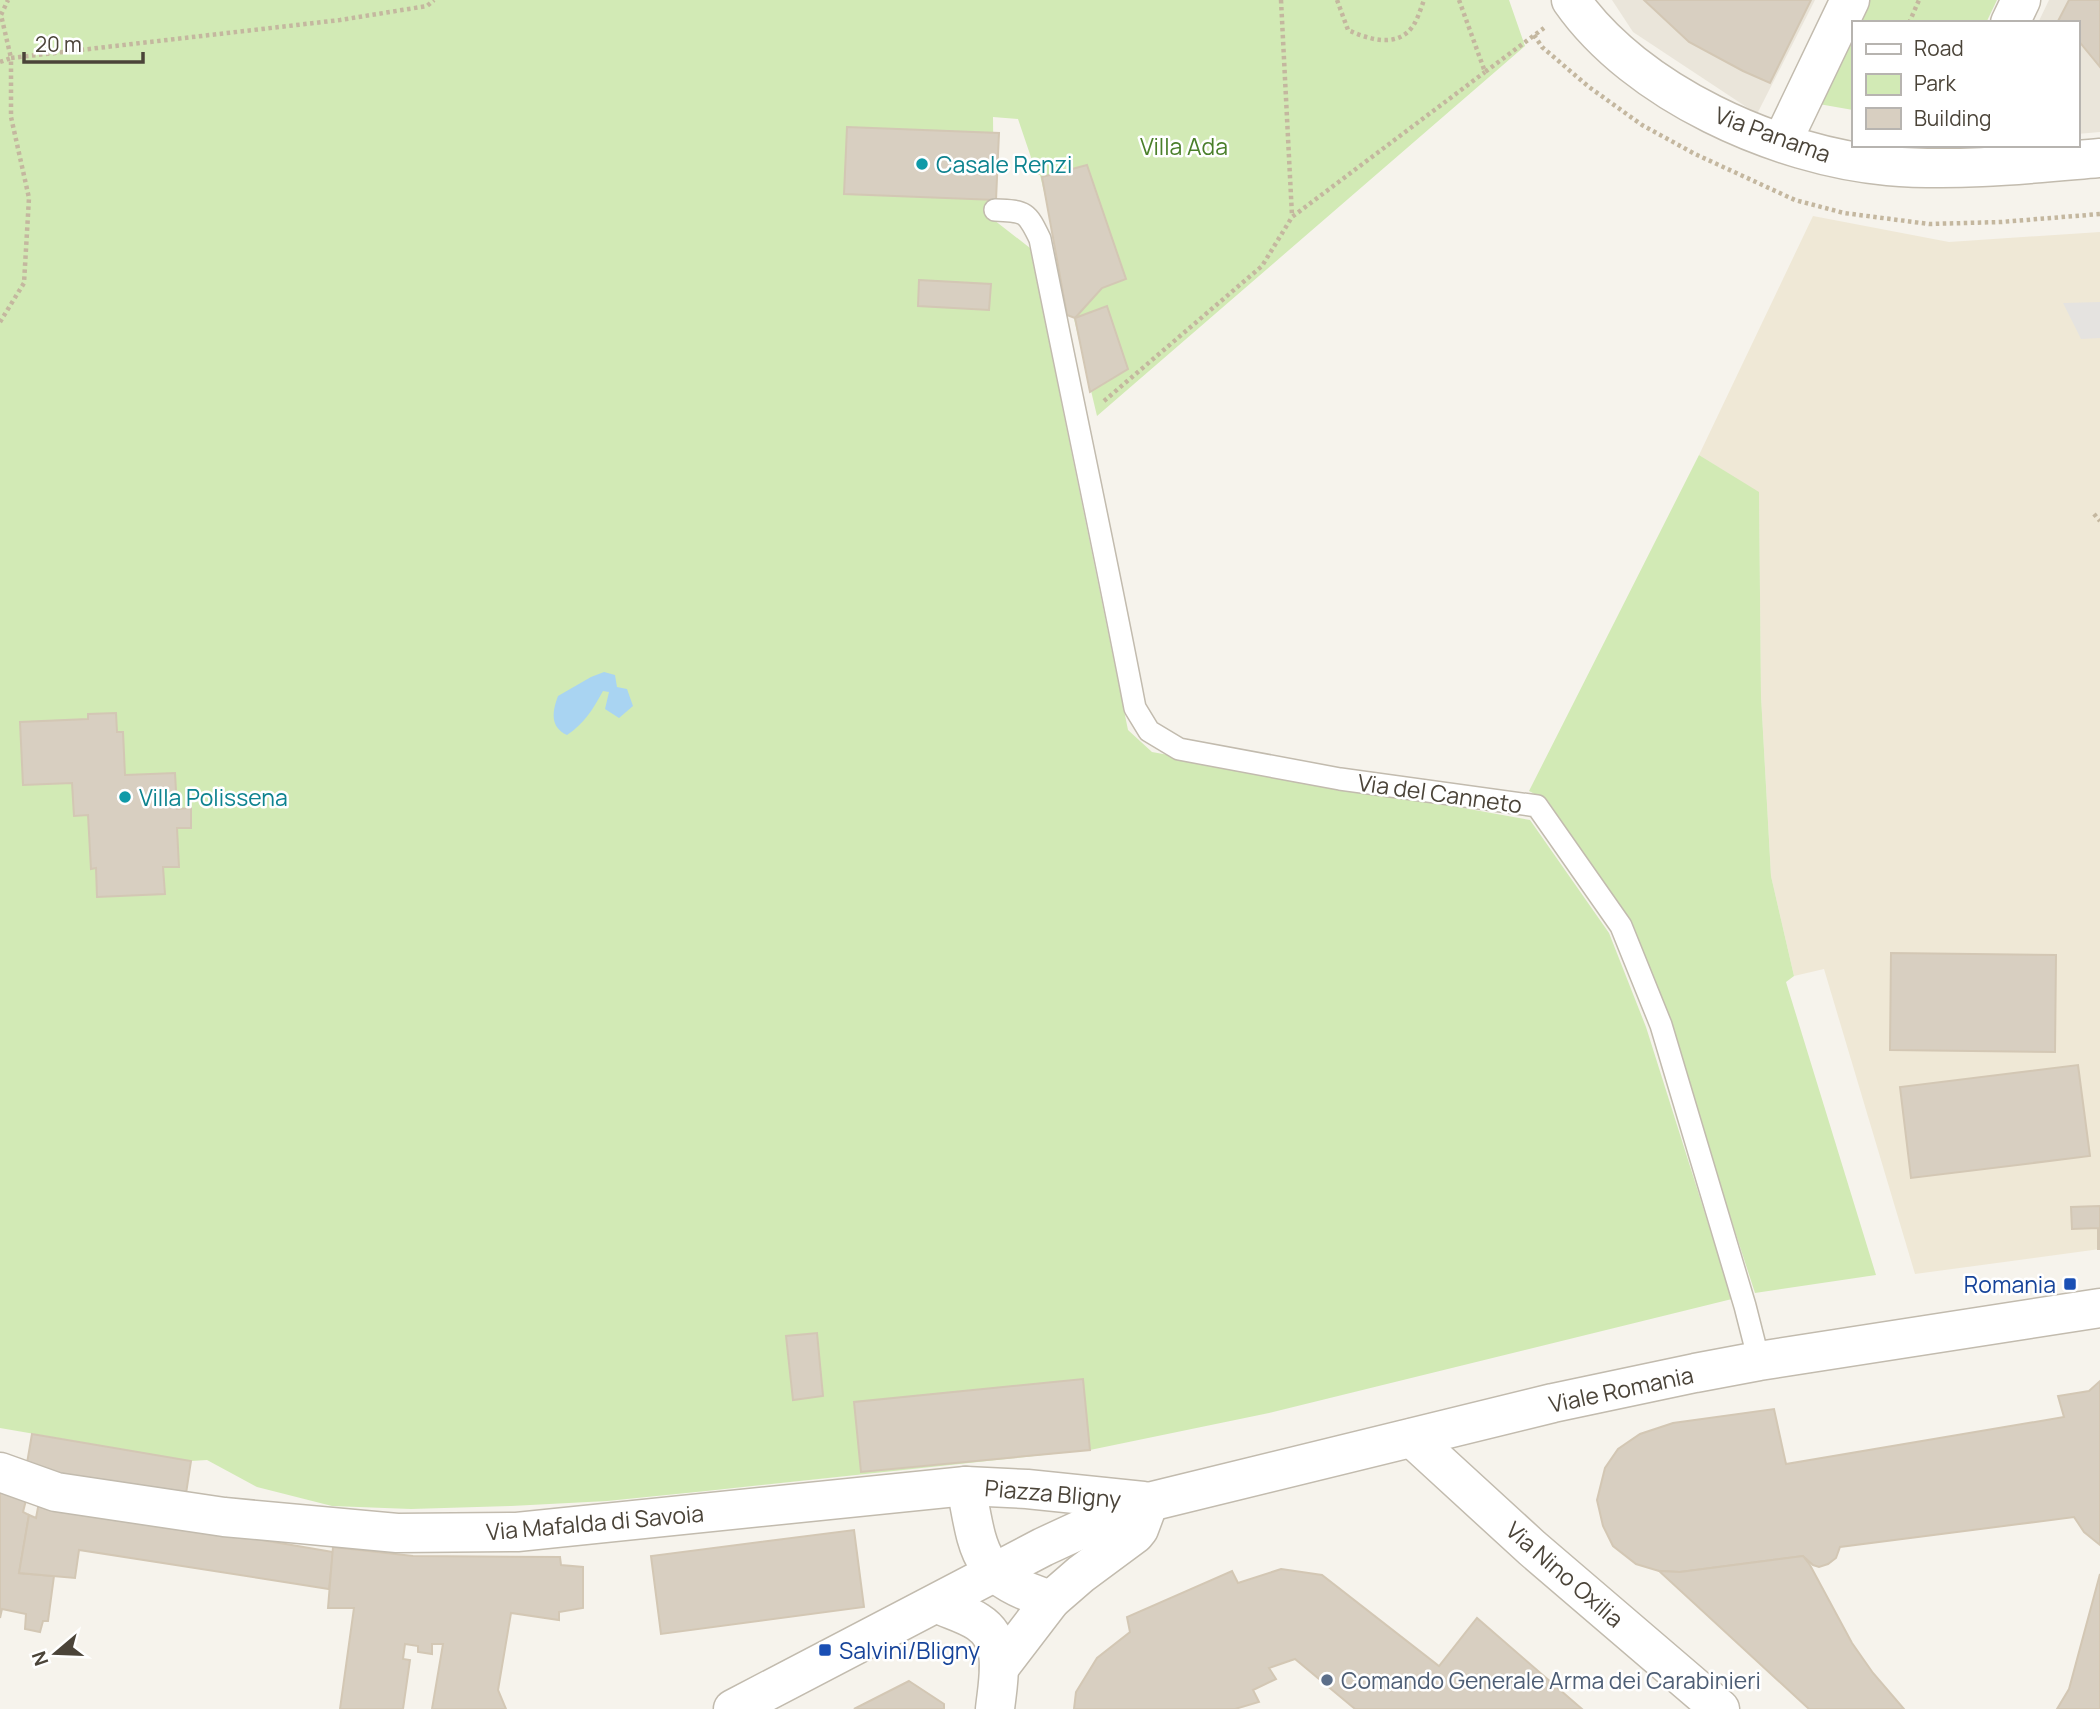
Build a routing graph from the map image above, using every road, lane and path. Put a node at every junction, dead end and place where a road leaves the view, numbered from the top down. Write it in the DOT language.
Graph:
graph roads {
  1 [pos="8,0"];
  2 [pos="434,0"];
  3 [pos="1281,0"];
  4 [pos="1337,0"];
  5 [pos="1424,0"];
  6 [pos="1459,0"];
  7 [pos="1571,0"];
  8 [pos="1850,0"];
  9 [pos="1919,0"];
  10 [pos="2021,0"];
  11 [pos="1910,21"];
  12 [pos="2011,21"];
  13 [pos="1534,35"];
  14 [pos="11,58"];
  15 [pos="0,62"];
  16 [pos="1485,72"];
  17 [pos="1782,142"];
  18 [pos="1944,157"];
  19 [pos="2100,158"];
  20 [pos="995,210"];
  21 [pos="1292,217"];
  22 [pos="0,322"];
  23 [pos="1077,424"];
  24 [pos="2094,514"];
  25 [pos="2100,521"];
  26 [pos="2100,1308"];
  27 [pos="1759,1361"];
  28 [pos="1412,1438"];
  29 [pos="0,1472"];
  30 [pos="966,1486"];
  31 [pos="1149,1502"];
  32 [pos="994,1573"];
  33 [pos="1051,1600"];
  34 [pos="938,1604"];
  35 [pos="999,1668"];
  36 [pos="1715,1708"];
  37 [pos="733,1709"];
  38 [pos="995,1709"];
  1 -- 14 [label="path"];
  2 -- 14 [label="path"];
  3 -- 21 [label="path"];
  4 -- 5 [label="path"];
  6 -- 16 [label="path"];
  7 -- 17 [label="street, Via Panama"];
  8 -- 17 [label="street"];
  9 -- 11 [label="path"];
  10 -- 12 [label="street"];
  13 -- 16 [label="path"];
  14 -- 15 [label="path"];
  14 -- 22 [label="path"];
  16 -- 21 [label="path"];
  17 -- 18 [label="street, Via Panama"];
  18 -- 19 [label="street, Via Panama"];
  20 -- 23 [label="lane, Via del Canneto"];
  21 -- 23 [label="path"];
  23 -- 27 [label="lane, Via del Canneto"];
  24 -- 25 [label="path"];
  26 -- 27 [label="street, Viale Romania"];
  27 -- 28 [label="street, Viale Romania"];
  28 -- 31 [label="street, Viale Romania"];
  28 -- 36 [label="street, Via Nino Oxilia"];
  29 -- 30 [label="street, Via Mafalda di Savoia"];
  30 -- 31 [label="street, Piazza Bligny"];
  30 -- 32 [label="street, Piazza Bligny"];
  31 -- 32 [label="street, Piazza Bligny"];
  31 -- 33 [label="street, Piazza Bligny"];
  32 -- 33 [label="street"];
  32 -- 34 [label="street, Piazza Bligny"];
  33 -- 35 [label="street, Piazza Bligny"];
  34 -- 35 [label="street"];
  34 -- 37 [label="street, Piazza Bligny"];
  35 -- 38 [label="street"];
}
